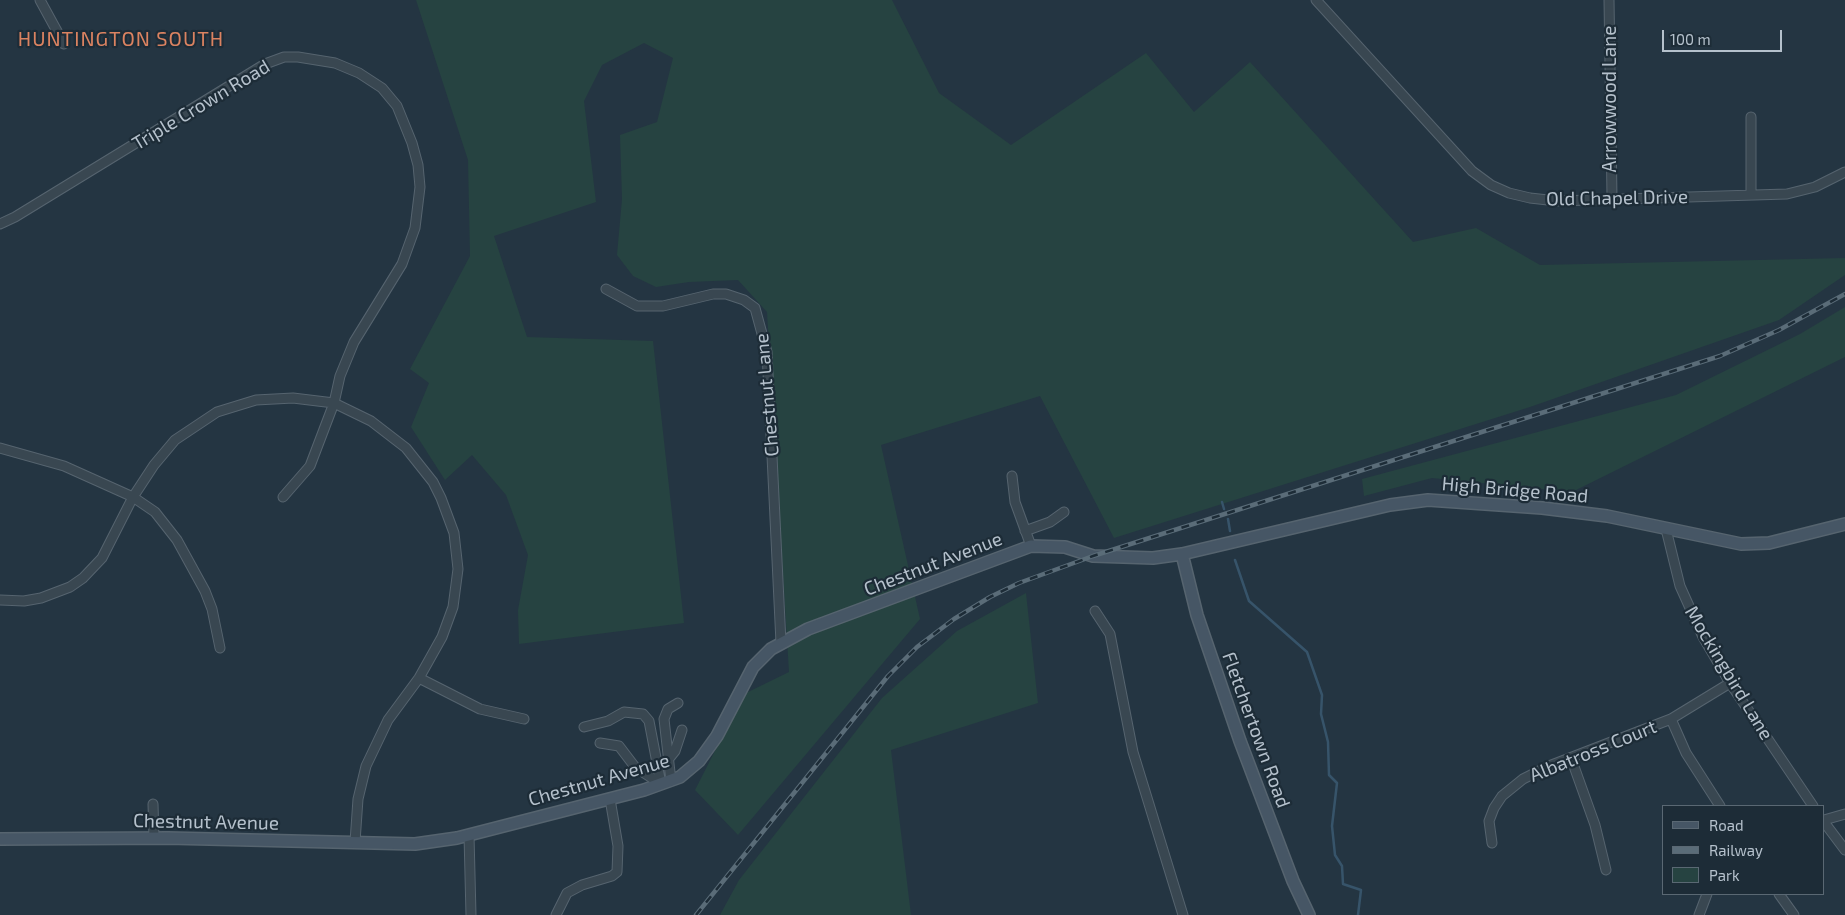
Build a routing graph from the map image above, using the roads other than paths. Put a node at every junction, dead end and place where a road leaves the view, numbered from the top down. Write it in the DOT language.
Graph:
graph roads {
  1 [pos="40,0"];
  2 [pos="1316,0"];
  3 [pos="1609,0"];
  4 [pos="64,44"];
  5 [pos="1751,117"];
  6 [pos="1845,172"];
  7 [pos="1751,194"];
  8 [pos="1612,197"];
  9 [pos="0,224"];
  10 [pos="606,290"];
  11 [pos="334,403"];
  12 [pos="0,448"];
  13 [pos="1012,476"];
  14 [pos="133,497"];
  15 [pos="283,497"];
  16 [pos="1064,512"];
  17 [pos="1845,524"];
  18 [pos="1666,529"];
  19 [pos="1025,531"];
  20 [pos="1031,546"];
  21 [pos="1182,554"];
  22 [pos="0,600"];
  23 [pos="1095,611"];
  24 [pos="781,643"];
  25 [pos="220,648"];
  26 [pos="419,678"];
  27 [pos="1730,683"];
  28 [pos="678,703"];
  29 [pos="524,719"];
  30 [pos="1671,719"];
  31 [pos="584,727"];
  32 [pos="682,730"];
  33 [pos="600,743"];
  34 [pos="1571,758"];
  35 [pos="667,761"];
  36 [pos="666,782"];
  37 [pos="610,798"];
  38 [pos="153,804"];
  39 [pos="1719,805"];
  40 [pos="1812,805"];
  41 [pos="1845,814"];
  42 [pos="1825,821"];
  43 [pos="1825,822"];
  44 [pos="469,835"];
  45 [pos="154,838"];
  46 [pos="0,839"];
  47 [pos="355,842"];
  48 [pos="1492,843"];
  49 [pos="1845,850"];
  50 [pos="1606,870"];
  51 [pos="1707,895"];
  52 [pos="1780,895"];
  53 [pos="471,915"];
  54 [pos="556,915"];
  55 [pos="1182,915"];
  56 [pos="1309,915"];
  57 [pos="1699,915"];
  58 [pos="1794,915"];
  1 -- 4 [label="street"];
  2 -- 8 [label="street, Old Chapel Drive"];
  3 -- 8 [label="street, Arrowwood Lane"];
  5 -- 7 [label="street"];
  6 -- 7 [label="street, Old Chapel Drive"];
  7 -- 8 [label="street, Old Chapel Drive"];
  9 -- 11 [label="street, Triple Crown Road"];
  10 -- 24 [label="street, Chestnut Lane"];
  11 -- 14 [label="street"];
  11 -- 15 [label="street, Triple Crown Road"];
  11 -- 26 [label="street"];
  12 -- 14 [label="street"];
  13 -- 19 [label="street"];
  14 -- 22 [label="street"];
  14 -- 25 [label="street"];
  16 -- 19 [label="street"];
  17 -- 18 [label="street, High Bridge Road"];
  18 -- 21 [label="street, High Bridge Road"];
  18 -- 27 [label="street, Mockingbird Lane"];
  19 -- 20 [label="street"];
  20 -- 21 [label="street, Chestnut Avenue"];
  20 -- 24 [label="street, Chestnut Avenue"];
  21 -- 56 [label="street, Fletchertown Road"];
  23 -- 55 [label="street"];
  24 -- 36 [label="street, Chestnut Avenue"];
  26 -- 29 [label="street"];
  26 -- 47 [label="street"];
  27 -- 30 [label="street, Albatross Court"];
  27 -- 40 [label="street, Mockingbird Lane"];
  28 -- 35 [label="street"];
  30 -- 34 [label="street, Albatross Court"];
  30 -- 39 [label="street"];
  31 -- 36 [label="street"];
  32 -- 35 [label="street"];
  33 -- 36 [label="street"];
  34 -- 48 [label="street, Albatross Court"];
  34 -- 50 [label="street"];
  35 -- 36 [label="street"];
  36 -- 37 [label="street, Chestnut Avenue"];
  37 -- 44 [label="street, Chestnut Avenue"];
  37 -- 54 [label="street"];
  38 -- 45 [label="street"];
  41 -- 42 [label="street"];
  43 -- 49 [label="street"];
  44 -- 47 [label="street, Chestnut Avenue"];
  44 -- 53 [label="street"];
  45 -- 46 [label="street, Chestnut Avenue"];
  45 -- 47 [label="street, Chestnut Avenue"];
  51 -- 57 [label="street"];
  52 -- 58 [label="street"];
}
